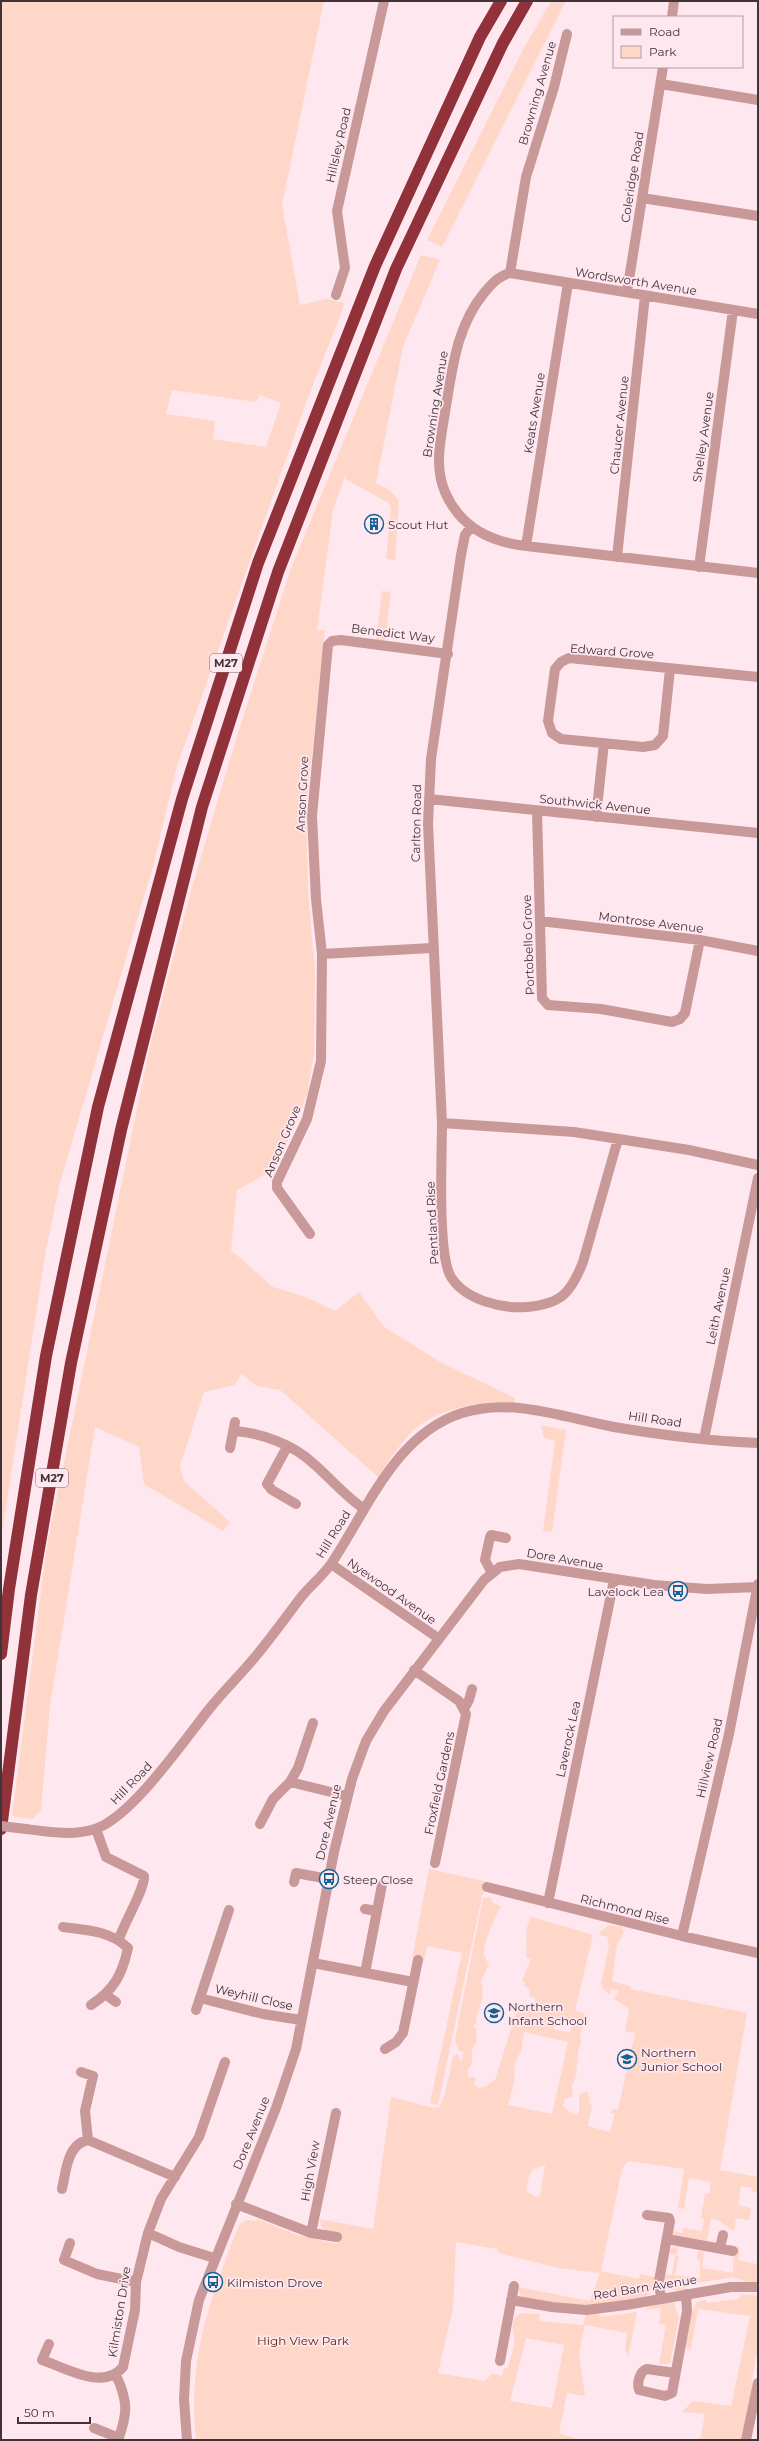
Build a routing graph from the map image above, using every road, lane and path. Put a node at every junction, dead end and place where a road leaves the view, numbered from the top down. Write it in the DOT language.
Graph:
graph roads {
  1 [pos="384,1"];
  2 [pos="501,1"];
  3 [pos="527,1"];
  4 [pos="674,1"];
  5 [pos="672,16"];
  6 [pos="567,34"];
  7 [pos="663,68"];
  8 [pos="661,84"];
  9 [pos="758,100"];
  10 [pos="642,198"];
  11 [pos="758,216"];
  12 [pos="510,273"];
  13 [pos="568,283"];
  14 [pos="627,292"];
  15 [pos="336,295"];
  16 [pos="646,296"];
  17 [pos="733,310"];
  18 [pos="758,314"];
  19 [pos="471,527"];
  20 [pos="526,546"];
  21 [pos="617,558"];
  22 [pos="699,566"];
  23 [pos="758,573"];
  24 [pos="335,640"];
  25 [pos="448,654"];
  26 [pos="670,668"];
  27 [pos="758,677"];
  28 [pos="604,743"];
  29 [pos="429,799"];
  30 [pos="537,811"];
  31 [pos="596,816"];
  32 [pos="758,833"];
  33 [pos="540,921"];
  34 [pos="700,940"];
  35 [pos="432,948"];
  36 [pos="758,951"];
  37 [pos="322,954"];
  38 [pos="442,1124"];
  39 [pos="618,1139"];
  40 [pos="758,1165"];
  41 [pos="758,1178"];
  42 [pos="310,1234"];
  43 [pos="704,1439"];
  44 [pos="758,1442"];
  45 [pos="287,1447"];
  46 [pos="230,1448"];
  47 [pos="296,1504"];
  48 [pos="364,1509"];
  49 [pos="506,1538"];
  50 [pos="331,1564"];
  51 [pos="492,1573"];
  52 [pos="614,1580"];
  53 [pos="758,1586"];
  54 [pos="438,1638"];
  55 [pos="1,1654"];
  56 [pos="414,1670"];
  57 [pos="472,1689"];
  58 [pos="464,1709"];
  59 [pos="313,1723"];
  60 [pos="290,1782"];
  61 [pos="347,1796"];
  62 [pos="260,1824"];
  63 [pos="1,1828"];
  64 [pos="96,1829"];
  65 [pos="435,1863"];
  66 [pos="329,1879"];
  67 [pos="294,1882"];
  68 [pos="382,1885"];
  69 [pos="487,1888"];
  70 [pos="548,1903"];
  71 [pos="364,1909"];
  72 [pos="229,1910"];
  73 [pos="377,1912"];
  74 [pos="63,1927"];
  75 [pos="682,1936"];
  76 [pos="119,1939"];
  77 [pos="758,1953"];
  78 [pos="418,1960"];
  79 [pos="313,1963"];
  80 [pos="365,1973"];
  81 [pos="414,1982"];
  82 [pos="106,1995"];
  83 [pos="200,1998"];
  84 [pos="116,2002"];
  85 [pos="91,2005"];
  86 [pos="196,2010"];
  87 [pos="301,2020"];
  88 [pos="385,2049"];
  89 [pos="225,2062"];
  90 [pos="81,2072"];
  91 [pos="336,2113"];
  92 [pos="88,2140"];
  93 [pos="175,2177"];
  94 [pos="62,2189"];
  95 [pos="236,2204"];
  96 [pos="647,2215"];
  97 [pos="148,2233"];
  98 [pos="311,2233"];
  99 [pos="723,2235"];
  100 [pos="337,2237"];
  101 [pos="667,2239"];
  102 [pos="70,2243"];
  103 [pos="720,2248"];
  104 [pos="733,2251"];
  105 [pos="214,2258"];
  106 [pos="136,2282"];
  107 [pos="514,2286"];
  108 [pos="758,2288"];
  109 [pos="686,2294"];
  110 [pos="661,2299"];
  111 [pos="511,2300"];
  112 [pos="48,2344"];
  113 [pos="500,2361"];
  114 [pos="675,2373"];
  115 [pos="116,2375"];
  116 [pos="758,2383"];
  117 [pos="94,2428"];
  118 [pos="118,2439"];
  119 [pos="187,2440"];
  120 [pos="746,2440"];
  1 -- 15 [label="street, Hillsley Road"];
  2 -- 55 [label="highway, M27"];
  3 -- 63 [label="highway, M27"];
  4 -- 5 [label="street"];
  6 -- 12 [label="street, Browning Avenue"];
  7 -- 8 [label="street, Coleridge Road"];
  8 -- 9 [label="street"];
  8 -- 10 [label="street, Coleridge Road"];
  10 -- 11 [label="street"];
  10 -- 14 [label="street, Coleridge Road"];
  12 -- 13 [label="street, Wordsworth Avenue"];
  12 -- 19 [label="street, Browning Avenue"];
  13 -- 14 [label="street, Wordsworth Avenue"];
  13 -- 20 [label="street, Keats Avenue"];
  14 -- 16 [label="street, Wordsworth Avenue"];
  16 -- 17 [label="street, Wordsworth Avenue"];
  16 -- 21 [label="street, Chaucer Avenue"];
  17 -- 18 [label="street, Wordsworth Avenue"];
  17 -- 22 [label="street, Shelley Avenue"];
  19 -- 20 [label="street, Browning Avenue"];
  19 -- 25 [label="street, Carlton Road"];
  20 -- 21 [label="street, Browning Avenue"];
  21 -- 22 [label="street, Browning Avenue"];
  22 -- 23 [label="street, Browning Avenue"];
  24 -- 25 [label="street, Benedict Way"];
  24 -- 37 [label="street, Anson Grove"];
  25 -- 29 [label="street, Carlton Road"];
  26 -- 27 [label="street, Edward Grove"];
  26 -- 28 [label="street, Edward Grove"];
  26 -- 28 [label="street, Edward Grove"];
  28 -- 31 [label="street"];
  29 -- 30 [label="street, Southwick Avenue"];
  29 -- 35 [label="street, Carlton Road"];
  30 -- 31 [label="street, Southwick Avenue"];
  30 -- 33 [label="street, Portobello Grove"];
  31 -- 32 [label="street, Southwick Avenue"];
  33 -- 34 [label="street, Montrose Avenue"];
  33 -- 34 [label="street, Portobello Grove"];
  34 -- 36 [label="street, Montrose Avenue"];
  35 -- 37 [label="street"];
  35 -- 38 [label="street, Carlton Road"];
  37 -- 42 [label="street, Anson Grove"];
  38 -- 39 [label="street"];
  38 -- 39 [label="street, Pentland Rise"];
  39 -- 40 [label="street"];
  41 -- 43 [label="street, Leith Avenue"];
  43 -- 44 [label="street, Hill Road"];
  43 -- 48 [label="street, Hill Road"];
  45 -- 46 [label="street"];
  45 -- 47 [label="street"];
  45 -- 48 [label="street"];
  48 -- 50 [label="street, Hill Road"];
  49 -- 51 [label="street"];
  50 -- 54 [label="street, Nyewood Avenue"];
  50 -- 64 [label="street, Hill Road"];
  51 -- 52 [label="street, Dore Avenue"];
  51 -- 54 [label="street, Dore Avenue"];
  52 -- 53 [label="street, Dore Avenue"];
  52 -- 70 [label="street, Laverock Lea"];
  53 -- 75 [label="street, Hillview Road"];
  54 -- 56 [label="street, Dore Avenue"];
  56 -- 58 [label="street"];
  56 -- 61 [label="street, Dore Avenue"];
  57 -- 58 [label="street, Froxfield Gardens"];
  58 -- 65 [label="street, Froxfield Gardens"];
  59 -- 60 [label="street"];
  60 -- 61 [label="street"];
  60 -- 62 [label="street"];
  61 -- 66 [label="street, Dore Avenue"];
  63 -- 64 [label="street, Hill Road, bridge"];
  64 -- 76 [label="street"];
  66 -- 67 [label="street"];
  66 -- 79 [label="street, Dore Avenue"];
  68 -- 73 [label="street"];
  69 -- 70 [label="street, Richmond Rise"];
  70 -- 75 [label="street, Richmond Rise"];
  71 -- 73 [label="street"];
  72 -- 83 [label="street, Weyhill Close"];
  73 -- 80 [label="street"];
  74 -- 76 [label="street"];
  75 -- 77 [label="street, Richmond Rise"];
  76 -- 82 [label="street"];
  78 -- 81 [label="street"];
  79 -- 80 [label="street"];
  79 -- 87 [label="street, Dore Avenue"];
  80 -- 81 [label="street"];
  81 -- 88 [label="street"];
  82 -- 84 [label="street"];
  82 -- 85 [label="street"];
  83 -- 86 [label="street, Weyhill Close"];
  83 -- 87 [label="street, Weyhill Close"];
  87 -- 95 [label="street, Dore Avenue"];
  89 -- 93 [label="street, Kilmiston Drive"];
  90 -- 92 [label="street"];
  91 -- 98 [label="street, High View"];
  92 -- 93 [label="street"];
  92 -- 94 [label="street"];
  93 -- 97 [label="street, Kilmiston Drive"];
  95 -- 98 [label="street"];
  95 -- 105 [label="street, Dore Avenue"];
  96 -- 101 [label="street"];
  97 -- 105 [label="street"];
  97 -- 106 [label="street, Kilmiston Drive"];
  98 -- 100 [label="street"];
  99 -- 103 [label="street"];
  101 -- 103 [label="street"];
  101 -- 110 [label="street"];
  102 -- 106 [label="street"];
  103 -- 104 [label="street"];
  105 -- 119 [label="street, Dore Avenue"];
  106 -- 115 [label="street, Kilmiston Drive"];
  107 -- 111 [label="street"];
  108 -- 109 [label="street, Red Barn Avenue"];
  109 -- 110 [label="street, Red Barn Avenue"];
  109 -- 114 [label="street"];
  110 -- 111 [label="street, Red Barn Avenue"];
  111 -- 113 [label="street"];
  112 -- 115 [label="street"];
  115 -- 118 [label="street, Kilmiston Drive"];
  116 -- 120 [label="street"];
  117 -- 118 [label="street, Kilmiston Drive"];
}
